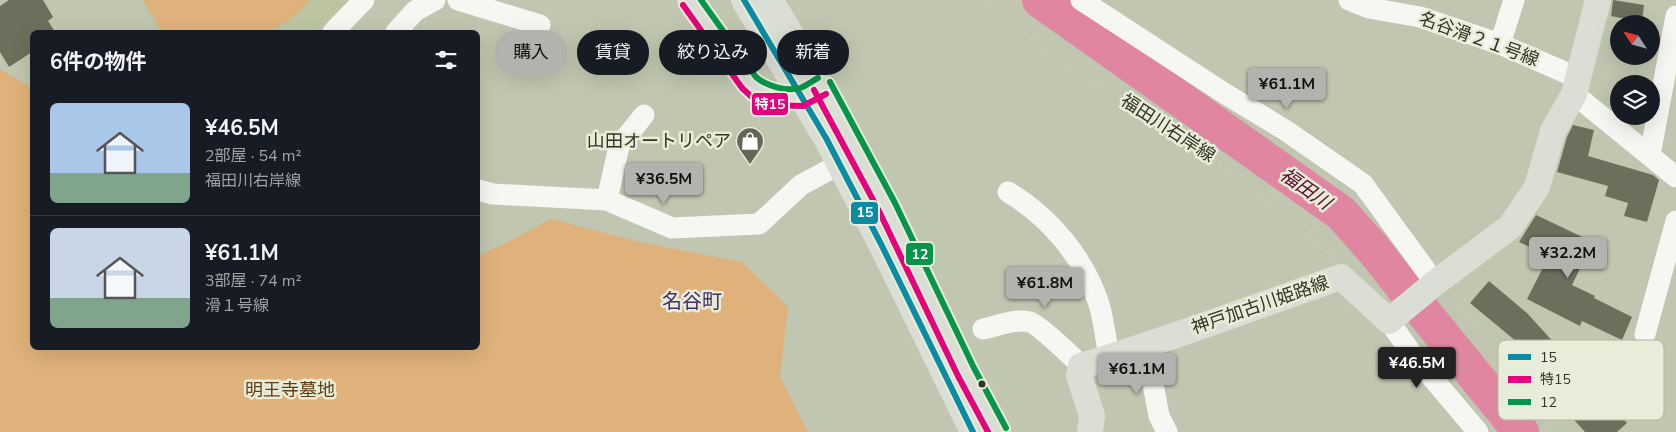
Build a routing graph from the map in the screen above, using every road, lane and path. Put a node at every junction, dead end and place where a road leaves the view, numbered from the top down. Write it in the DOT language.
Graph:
graph roads {
  1 [pos="364,0"];
  2 [pos="435,0"];
  3 [pos="458,0"];
  4 [pos="690,0"];
  5 [pos="744,0"];
  6 [pos="770,0"];
  7 [pos="974,0"];
  8 [pos="1081,0"];
  9 [pos="1349,0"];
  10 [pos="1514,0"];
  11 [pos="1598,0"];
  12 [pos="1410,7"];
  13 [pos="1676,16"];
  14 [pos="540,25"];
  15 [pos="335,30"];
  16 [pos="398,30"];
  17 [pos="1500,44"];
  18 [pos="1576,86"];
  19 [pos="811,91"];
  20 [pos="644,115"];
  21 [pos="1650,155"];
  22 [pos="840,164"];
  23 [pos="1676,177"];
  24 [pos="480,191"];
  25 [pos="1008,192"];
  26 [pos="607,200"];
  27 [pos="1676,221"];
  28 [pos="1341,277"];
  29 [pos="1434,283"];
  30 [pos="1389,321"];
  31 [pos="983,329"];
  32 [pos="1645,334"];
  33 [pos="1146,346"];
  34 [pos="1109,358"];
  35 [pos="1498,359"];
  36 [pos="1081,366"];
  37 [pos="1549,420"];
  38 [pos="973,432"];
  39 [pos="998,432"];
  40 [pos="1090,432"];
  41 [pos="1166,432"];
  42 [pos="1478,432"];
  43 [pos="1559,432"];
  1 -- 15 [label="street"];
  2 -- 16 [label="street"];
  3 -- 14 [label="street"];
  4 -- 19 [label="main road"];
  5 -- 19 [label="main road"];
  6 -- 19 [label="main road"];
  7 -- 28 [label="path, 福田川右岸線"];
  8 -- 29 [label="street"];
  9 -- 12 [label="street, 名谷滑２１号線"];
  10 -- 17 [label="street"];
  11 -- 18 [label="main road"];
  12 -- 17 [label="street, 名谷滑２１号線"];
  13 -- 21 [label="street"];
  17 -- 18 [label="street, 名谷滑２１号線"];
  18 -- 21 [label="street, 名谷滑２１号線"];
  18 -- 29 [label="main road"];
  19 -- 22 [label="main road"];
  19 -- 39 [label="main road"];
  20 -- 26 [label="street"];
  21 -- 23 [label="street, 名谷滑２１号線"];
  22 -- 26 [label="street"];
  22 -- 38 [label="main road"];
  24 -- 26 [label="street"];
  25 -- 34 [label="street"];
  27 -- 32 [label="street"];
  28 -- 30 [label="main road, 神戸加古川姫路線"];
  28 -- 33 [label="main road, 神戸加古川姫路線"];
  29 -- 30 [label="main road"];
  29 -- 35 [label="path"];
  30 -- 42 [label="street"];
  31 -- 36 [label="street"];
  33 -- 34 [label="main road, 神戸加古川姫路線"];
  33 -- 41 [label="street"];
  34 -- 36 [label="main road, 神戸加古川姫路線"];
  36 -- 40 [label="main road"];
  37 -- 43 [label="path"];
}
